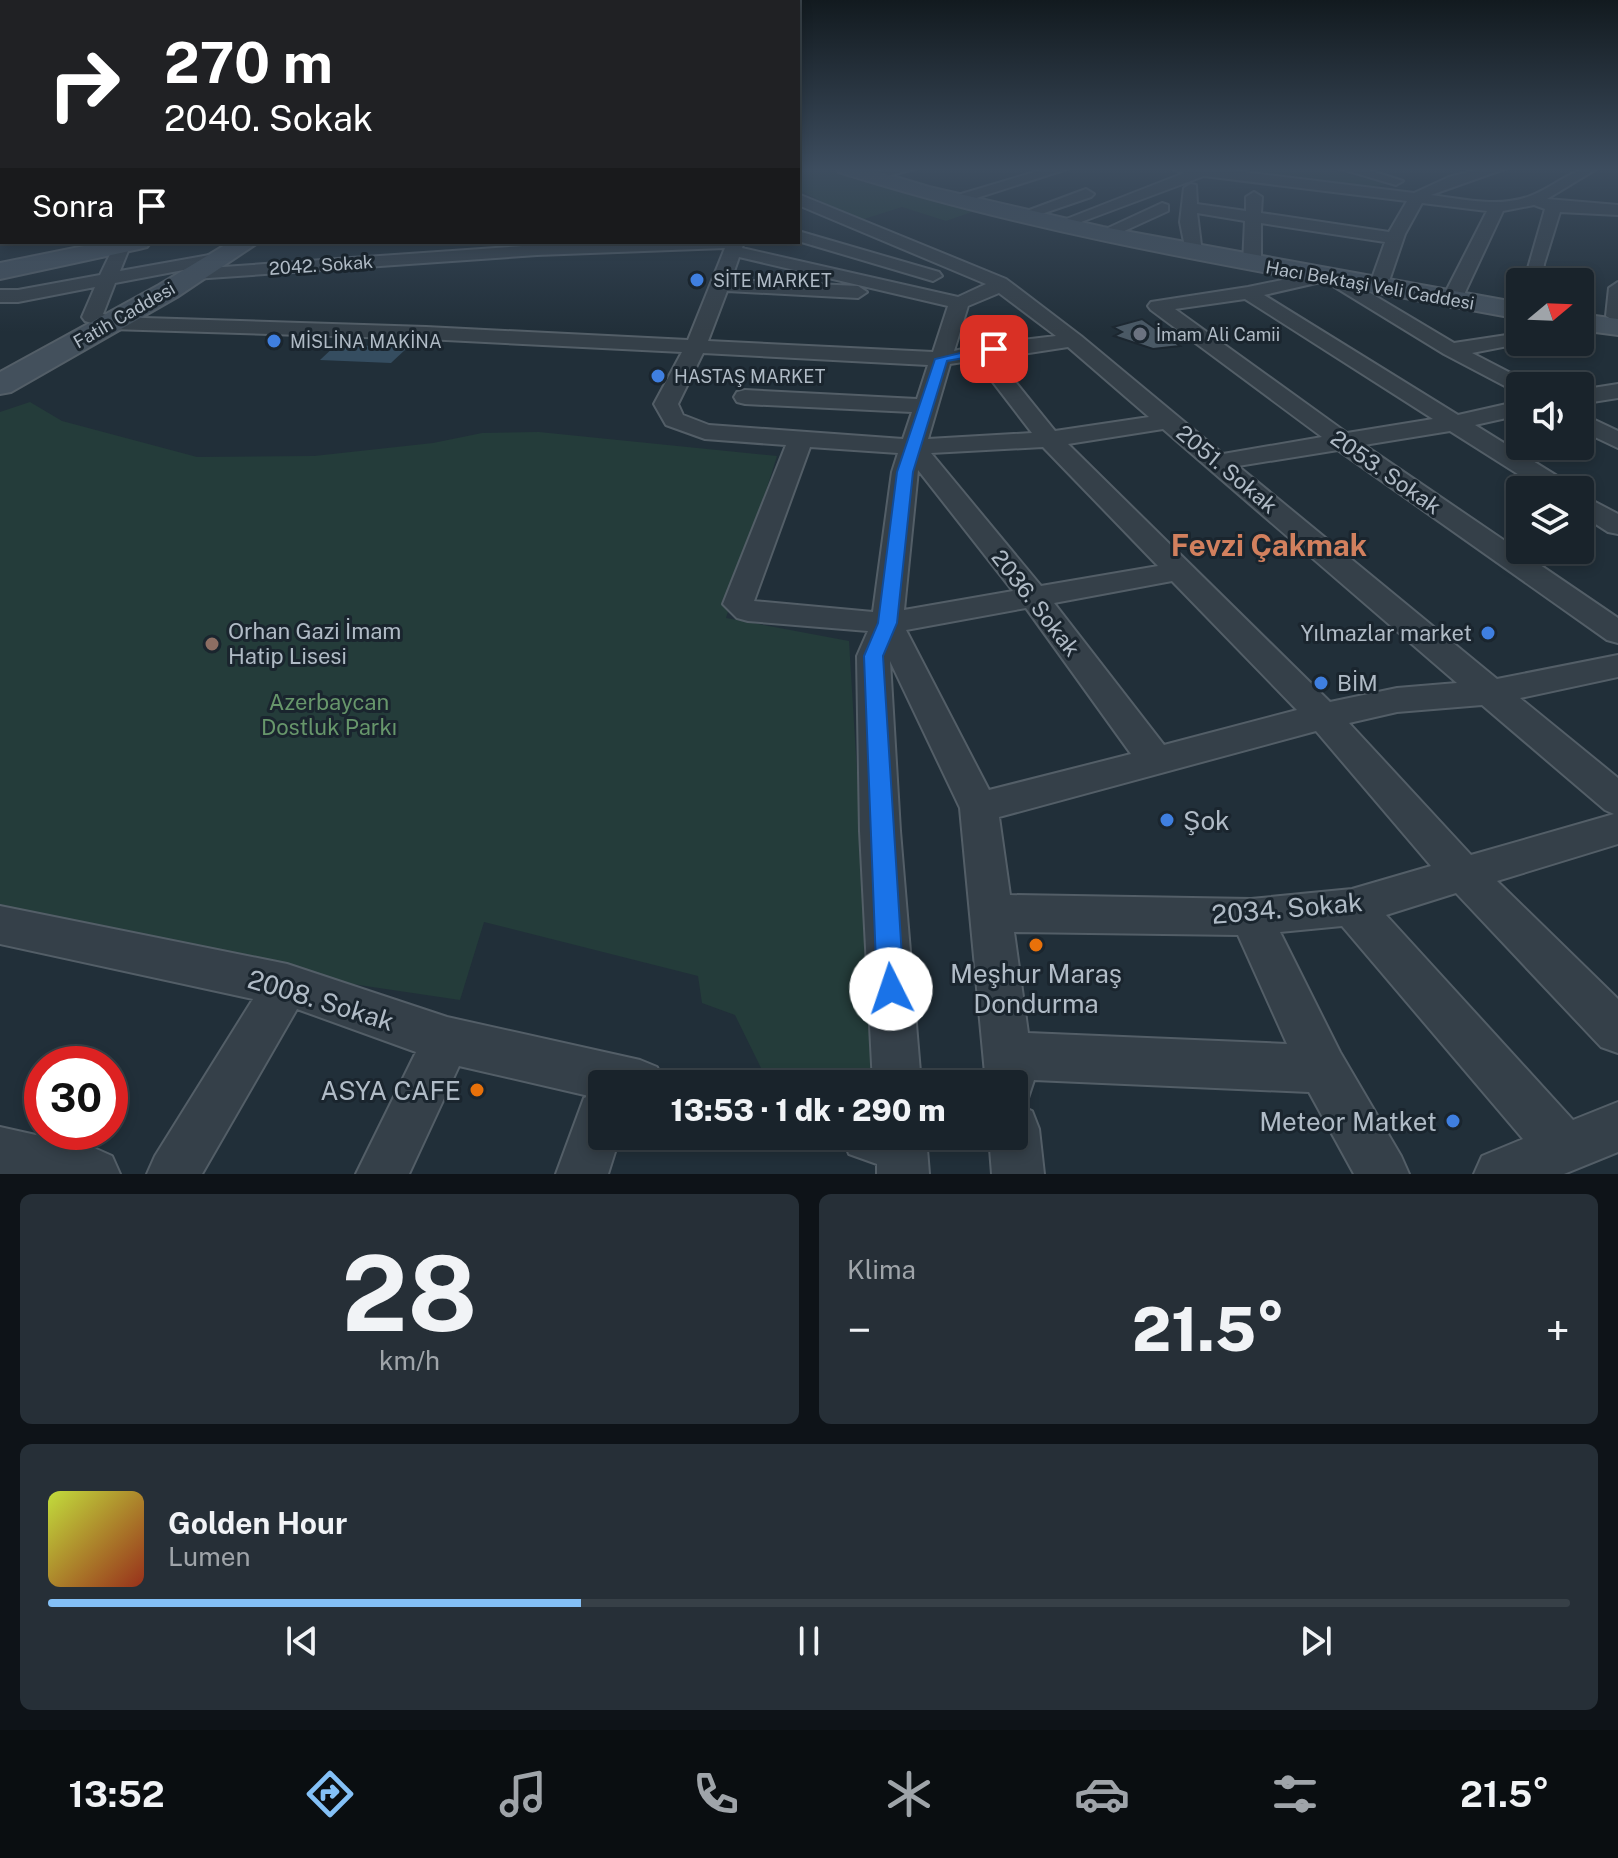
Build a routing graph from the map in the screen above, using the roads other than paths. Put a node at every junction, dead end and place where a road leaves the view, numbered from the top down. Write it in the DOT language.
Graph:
graph roads {
  1 [pos="840,223"];
  2 [pos="1050,223"];
  3 [pos="1064,223"];
  4 [pos="1128,223"];
  5 [pos="1188,223"];
  6 [pos="1252,223"];
  7 [pos="1270,223"];
  8 [pos="1302,223"];
  9 [pos="1346,223"];
  10 [pos="1400,223"];
  11 [pos="1490,223"];
  12 [pos="1552,223"];
  13 [pos="1059,225"];
  14 [pos="1103,234"];
  15 [pos="800,237"];
  16 [pos="1395,238"];
  17 [pos="1320,239"];
  18 [pos="130,244"];
  19 [pos="355,244"];
  20 [pos="736,245"];
  21 [pos="537,246"];
  22 [pos="1193,253"];
  23 [pos="228,255"];
  24 [pos="337,264"];
  25 [pos="1252,264"];
  26 [pos="1534,268"];
  27 [pos="0,271"];
  28 [pos="107,279"];
  29 [pos="721,285"];
  30 [pos="1378,287"];
  31 [pos="1618,288"];
  32 [pos="906,289"];
  33 [pos="982,293"];
  34 [pos="1248,293"];
  35 [pos="0,296"];
  36 [pos="1451,301"];
  37 [pos="1506,309"];
  38 [pos="1594,317"];
  39 [pos="1617,320"];
  40 [pos="1594,321"];
  41 [pos="111,323"];
  42 [pos="1074,340"];
  43 [pos="1506,341"];
  44 [pos="695,348"];
  45 [pos="1451,350"];
  46 [pos="980,351"];
  47 [pos="942,359"];
  48 [pos="1506,379"];
  49 [pos="0,385"];
  50 [pos="1618,391"];
  51 [pos="1594,395"];
  52 [pos="745,397"];
  53 [pos="926,406"];
  54 [pos="1506,411"];
  55 [pos="1172,421"];
  56 [pos="1454,423"];
  57 [pos="1594,428"];
  58 [pos="1049,439"];
  59 [pos="800,441"];
  60 [pos="1342,441"];
  61 [pos="1618,441"];
  62 [pos="913,447"];
  63 [pos="1218,462"];
  64 [pos="1539,476"];
  65 [pos="1594,511"];
  66 [pos="1618,526"];
  67 [pos="1179,571"];
  68 [pos="1034,598"];
  69 [pos="887,623"];
  70 [pos="1616,659"];
  71 [pos="1493,692"];
  72 [pos="1323,716"];
  73 [pos="1156,761"];
  74 [pos="1618,800"];
  75 [pos="979,808"];
  76 [pos="1618,828"];
  77 [pos="1464,875"];
  78 [pos="1352,907"];
  79 [pos="993,913"];
  80 [pos="1251,917"];
  81 [pos="0,925"];
  82 [pos="287,985"];
  83 [pos="1618,1031"];
  84 [pos="447,1040"];
  85 [pos="1323,1069"];
  86 [pos="896,1070"];
  87 [pos="1009,1070"];
  88 [pos="588,1082"];
  89 [pos="1618,1127"];
  90 [pos="1564,1148"];
  91 [pos="592,1150"];
  92 [pos="1016,1150"];
  93 [pos="0,1153"];
  94 [pos="94,1174"];
  95 [pos="173,1174"];
  96 [pos="382,1174"];
  97 [pos="582,1174"];
  98 [pos="1018,1174"];
  99 [pos="1383,1174"];
  100 [pos="1500,1174"];
  1 -- 33 [label="street, 2051. Sokak"];
  2 -- 13 [label="street, Hacı Bektaşi Veli Caddesi"];
  3 -- 13 [label="street"];
  4 -- 14 [label="street"];
  5 -- 22 [label="street"];
  6 -- 25 [label="street"];
  7 -- 17 [label="street"];
  8 -- 17 [label="street"];
  9 -- 17 [label="street"];
  10 -- 16 [label="street"];
  11 -- 36 [label="street"];
  12 -- 26 [label="street"];
  13 -- 14 [label="street, Hacı Bektaşi Veli Caddesi"];
  14 -- 22 [label="street, Hacı Bektaşi Veli Caddesi"];
  15 -- 33 [label="street"];
  16 -- 17 [label="street"];
  16 -- 30 [label="street"];
  17 -- 25 [label="street, Hacı Bektaşi Veli Caddesi"];
  17 -- 30 [label="street, Hacı Bektaşi Veli Caddesi"];
  17 -- 34 [label="street"];
  17 -- 45 [label="street"];
  18 -- 27 [label="street"];
  18 -- 28 [label="street"];
  19 -- 24 [label="street"];
  20 -- 21 [label="street, 2042. Sokak"];
  20 -- 29 [label="street"];
  20 -- 32 [label="street, 2042. Sokak"];
  21 -- 24 [label="street, 2042. Sokak"];
  22 -- 25 [label="street, Hacı Bektaşi Veli Caddesi"];
  23 -- 24 [label="street, 2042. Sokak"];
  23 -- 28 [label="street, 2042. Sokak"];
  23 -- 41 [label="street, Fatih Caddesi"];
  28 -- 35 [label="street, 2042. Sokak"];
  28 -- 41 [label="street"];
  29 -- 32 [label="street"];
  29 -- 44 [label="street"];
  30 -- 36 [label="street, Hacı Bektaşi Veli Caddesi"];
  31 -- 39 [label="street"];
  32 -- 33 [label="street, 2042. Sokak"];
  33 -- 42 [label="street, 2051. Sokak"];
  33 -- 47 [label="street"];
  34 -- 56 [label="street"];
  34 -- 60 [label="street, 2053. Sokak"];
  36 -- 37 [label="street, Hacı Bektaşi Veli Caddesi"];
  38 -- 39 [label="street"];
  39 -- 40 [label="street"];
  41 -- 44 [label="street"];
  41 -- 49 [label="street, Fatih Caddesi"];
  42 -- 46 [label="street"];
  42 -- 55 [label="street, 2051. Sokak"];
  43 -- 45 [label="street"];
  44 -- 47 [label="street"];
  44 -- 59 [label="street"];
  45 -- 48 [label="street"];
  46 -- 47 [label="street"];
  46 -- 58 [label="street"];
  47 -- 53 [label="street"];
  50 -- 51 [label="street"];
  52 -- 53 [label="street"];
  53 -- 62 [label="street"];
  54 -- 56 [label="street"];
  55 -- 58 [label="street"];
  55 -- 63 [label="street, 2051. Sokak"];
  56 -- 60 [label="street"];
  56 -- 64 [label="street"];
  57 -- 61 [label="street"];
  58 -- 62 [label="street"];
  58 -- 67 [label="street"];
  59 -- 62 [label="street"];
  59 -- 69 [label="street"];
  60 -- 63 [label="street"];
  60 -- 70 [label="street, 2053. Sokak"];
  62 -- 68 [label="street, 2036. Sokak"];
  62 -- 69 [label="street"];
  63 -- 71 [label="street, 2051. Sokak"];
  65 -- 66 [label="street"];
  67 -- 68 [label="street"];
  67 -- 72 [label="street"];
  68 -- 69 [label="street"];
  68 -- 73 [label="street, 2036. Sokak"];
  69 -- 75 [label="street"];
  69 -- 86 [label="street"];
  70 -- 71 [label="street"];
  71 -- 72 [label="street"];
  71 -- 74 [label="street, 2051. Sokak"];
  72 -- 73 [label="street"];
  72 -- 77 [label="street"];
  73 -- 75 [label="street"];
  75 -- 79 [label="street"];
  76 -- 77 [label="street, 2034. Sokak"];
  77 -- 78 [label="street, 2034. Sokak"];
  77 -- 83 [label="street"];
  78 -- 80 [label="street, 2034. Sokak"];
  78 -- 90 [label="street"];
  79 -- 80 [label="street, 2034. Sokak"];
  79 -- 87 [label="street"];
  80 -- 85 [label="street"];
  81 -- 82 [label="street, 2008. Sokak"];
  82 -- 84 [label="street, 2008. Sokak"];
  82 -- 95 [label="street"];
  84 -- 88 [label="street, 2008. Sokak"];
  84 -- 96 [label="street"];
  85 -- 87 [label="street"];
  85 -- 99 [label="street"];
  89 -- 90 [label="street"];
  90 -- 100 [label="street"];
  91 -- 97 [label="street"];
  92 -- 98 [label="street"];
  93 -- 94 [label="street"];
}
